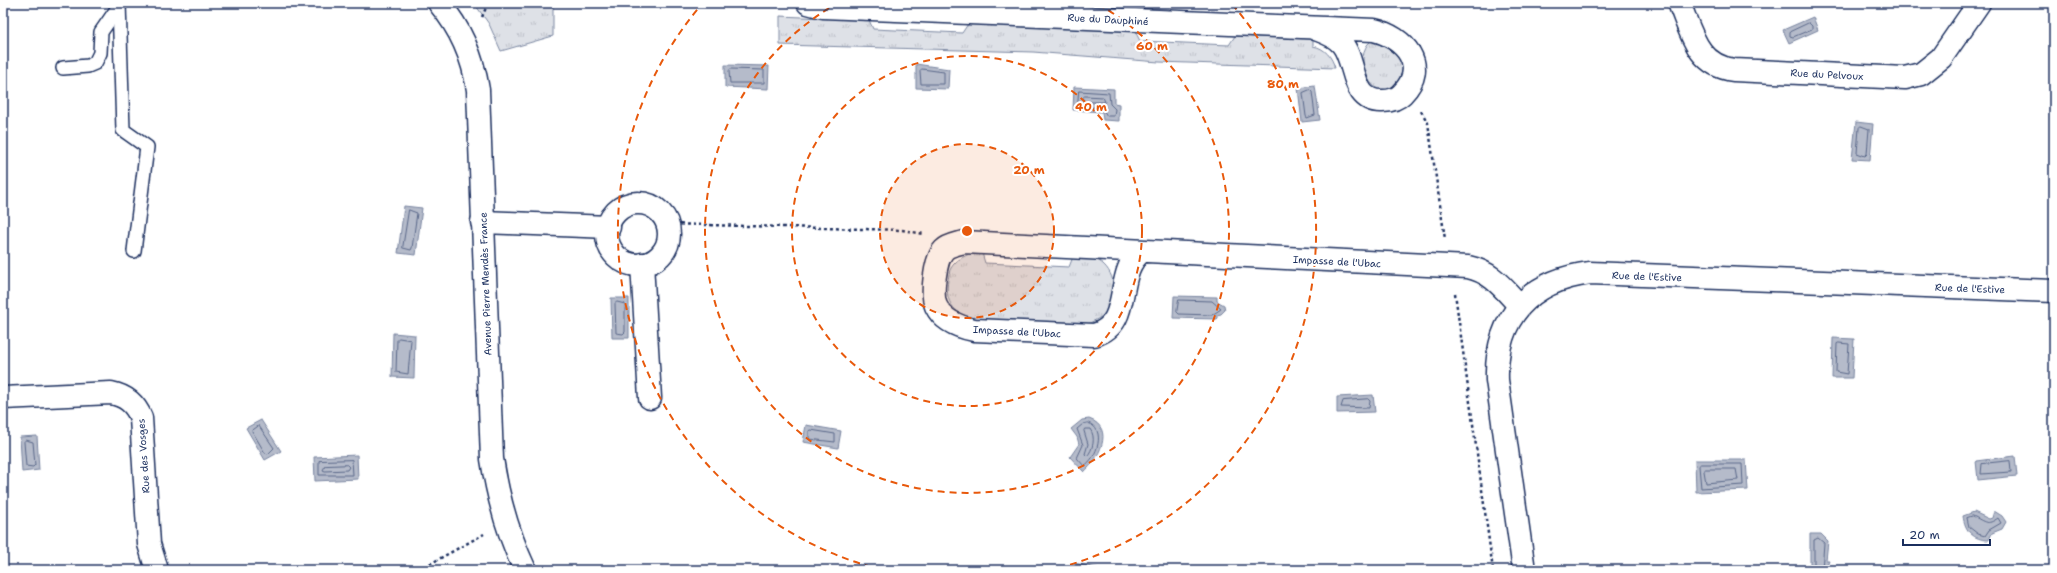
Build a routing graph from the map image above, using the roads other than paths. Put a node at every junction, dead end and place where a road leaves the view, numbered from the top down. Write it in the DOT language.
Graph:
graph roads {
  1 [pos="439,3"];
  2 [pos="808,3"];
  3 [pos="1679,3"];
  4 [pos="1979,3"];
  5 [pos="119,4"];
  6 [pos="1050,10"];
  7 [pos="1313,28"];
  8 [pos="63,68"];
  9 [pos="482,222"];
  10 [pos="608,227"];
  11 [pos="134,250"];
  12 [pos="1141,252"];
  13 [pos="642,264"];
  14 [pos="2054,291"];
  15 [pos="1519,305"];
  16 [pos="3,398"];
  17 [pos="650,398"];
  18 [pos="157,570"];
  19 [pos="525,570"];
  20 [pos="1524,570"];
  1 -- 9 [label="street, Avenue Pierre Mendès France"];
  2 -- 6 [label="street, Rue du Dauphiné"];
  3 -- 4 [label="street, Rue du Pelvoux"];
  5 -- 8 [label="lane"];
  5 -- 11 [label="lane"];
  6 -- 7 [label="street, Rue du Dauphiné"];
  7 -- 7 [label="street, Rue du Dauphiné"];
  9 -- 10 [label="street"];
  9 -- 19 [label="street, Avenue Pierre Mendès France"];
  10 -- 13 [label="street"];
  10 -- 13 [label="street"];
  12 -- 12 [label="street, Impasse de l'Ubac"];
  12 -- 15 [label="street, Impasse de l'Ubac"];
  13 -- 17 [label="street"];
  14 -- 15 [label="street, Rue de l'Estive"];
  15 -- 20 [label="street, Rue de l'Estive"];
  16 -- 18 [label="street, Rue des Vosges"];
}
